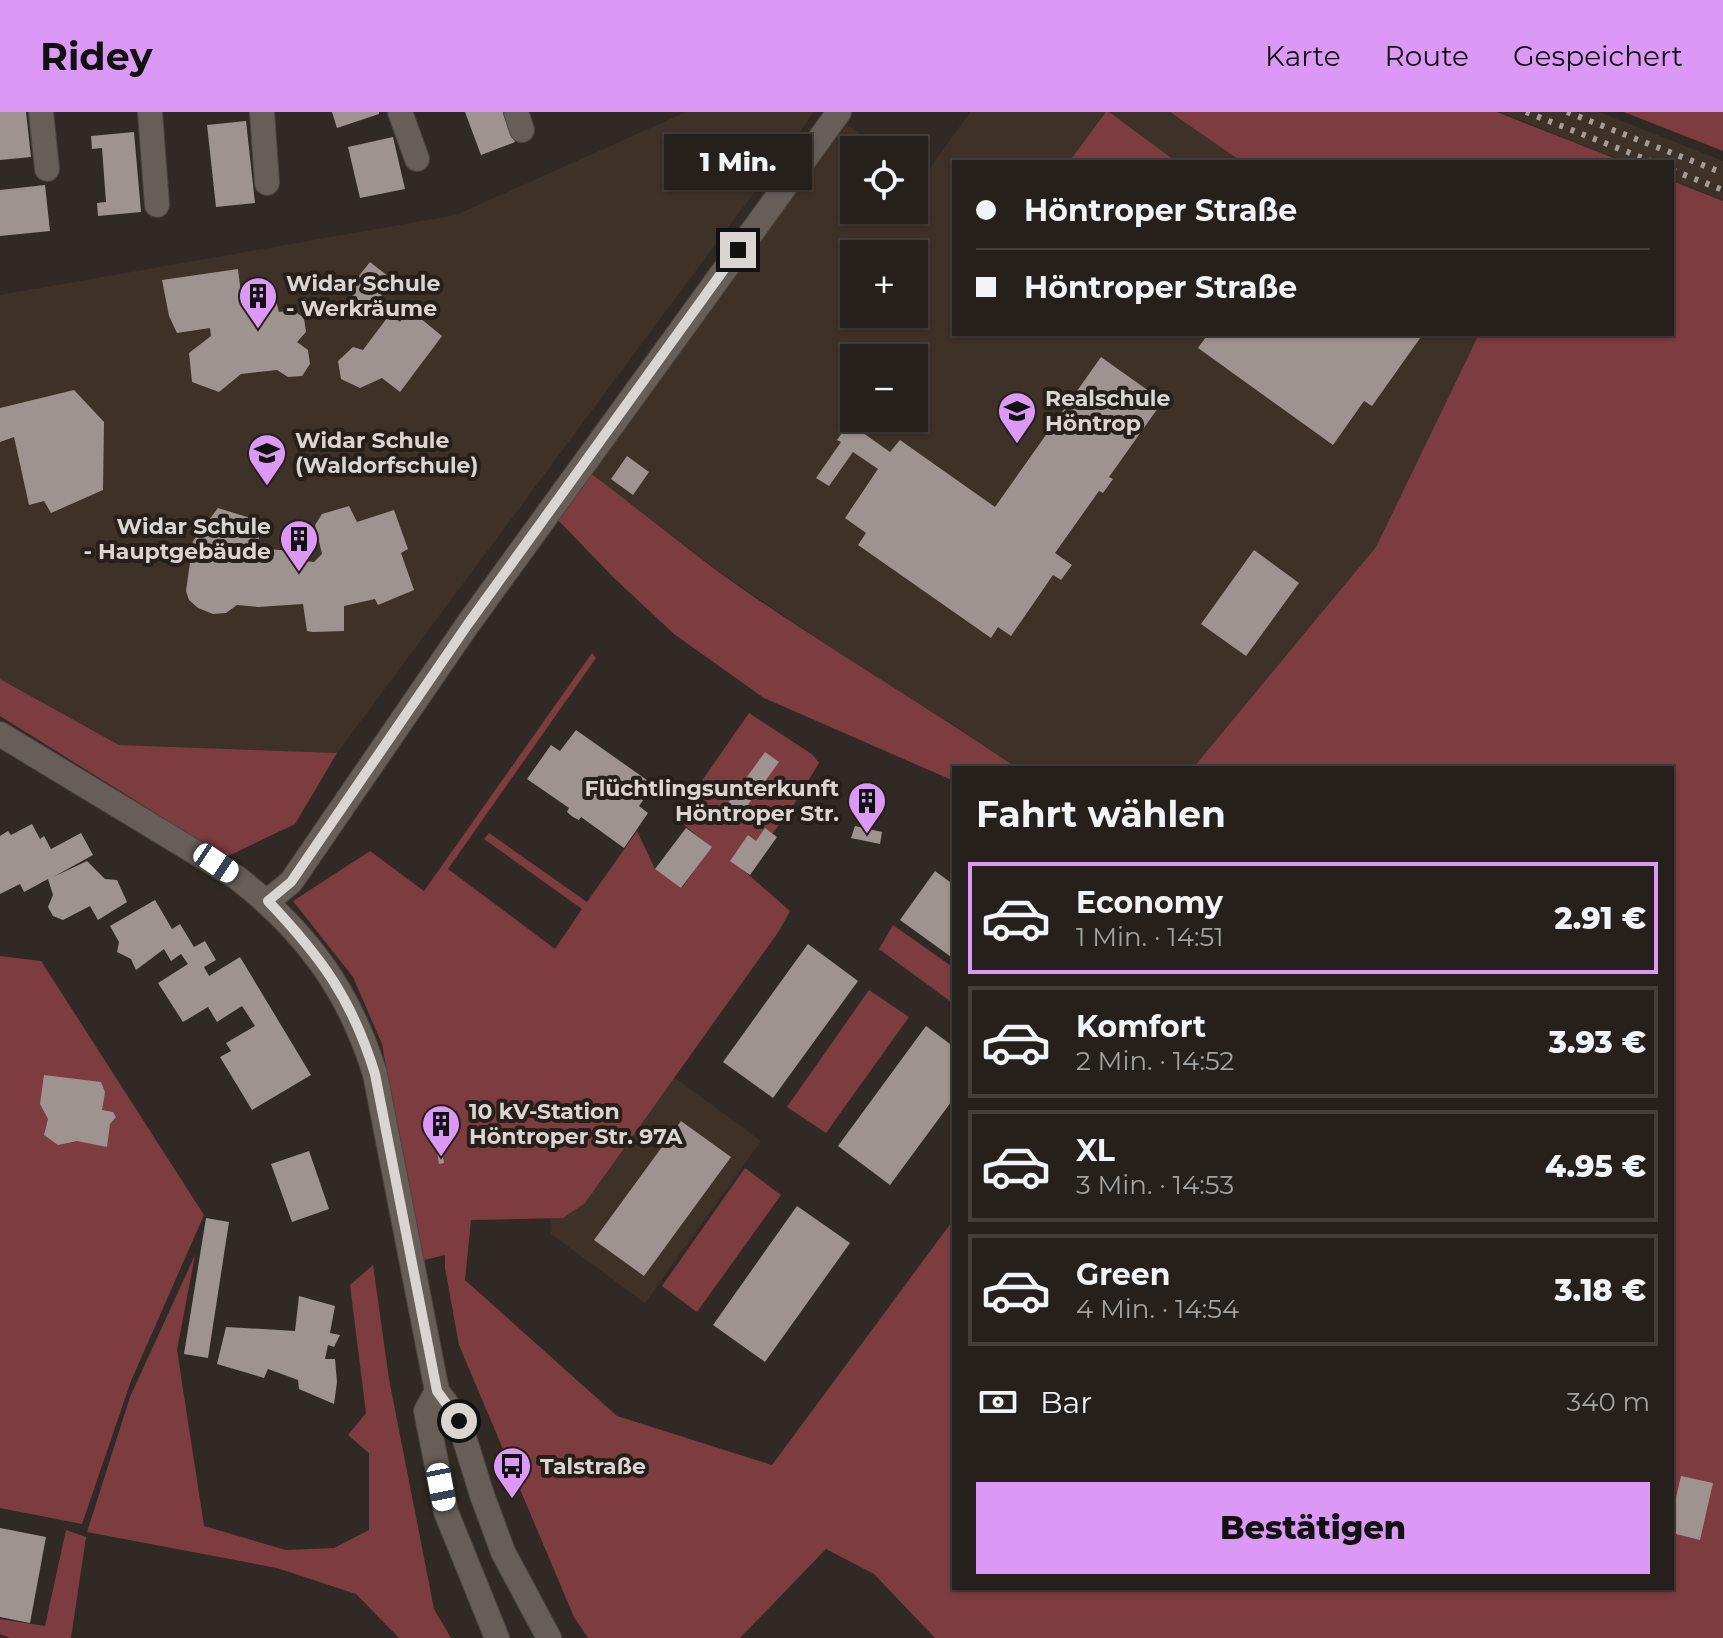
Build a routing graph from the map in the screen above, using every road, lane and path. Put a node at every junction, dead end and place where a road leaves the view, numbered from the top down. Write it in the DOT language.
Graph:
graph roads {
  1 [pos="41,112"];
  2 [pos="150,112"];
  3 [pos="262,112"];
  4 [pos="400,112"];
  5 [pos="839,112"];
  6 [pos="417,159"];
  7 [pos="47,169"];
  8 [pos="267,183"];
  9 [pos="157,205"];
  10 [pos="0,734"];
  11 [pos="268,901"];
  12 [pos="437,1391"];
  13 [pos="497,1638"];
  14 [pos="549,1638"];
  1 -- 7 [label="street"];
  2 -- 9 [label="street"];
  3 -- 8 [label="street"];
  4 -- 6 [label="street"];
  5 -- 11 [label="street"];
  10 -- 11 [label="street"];
  11 -- 12 [label="street"];
  12 -- 13 [label="street"];
  12 -- 14 [label="street"];
}
